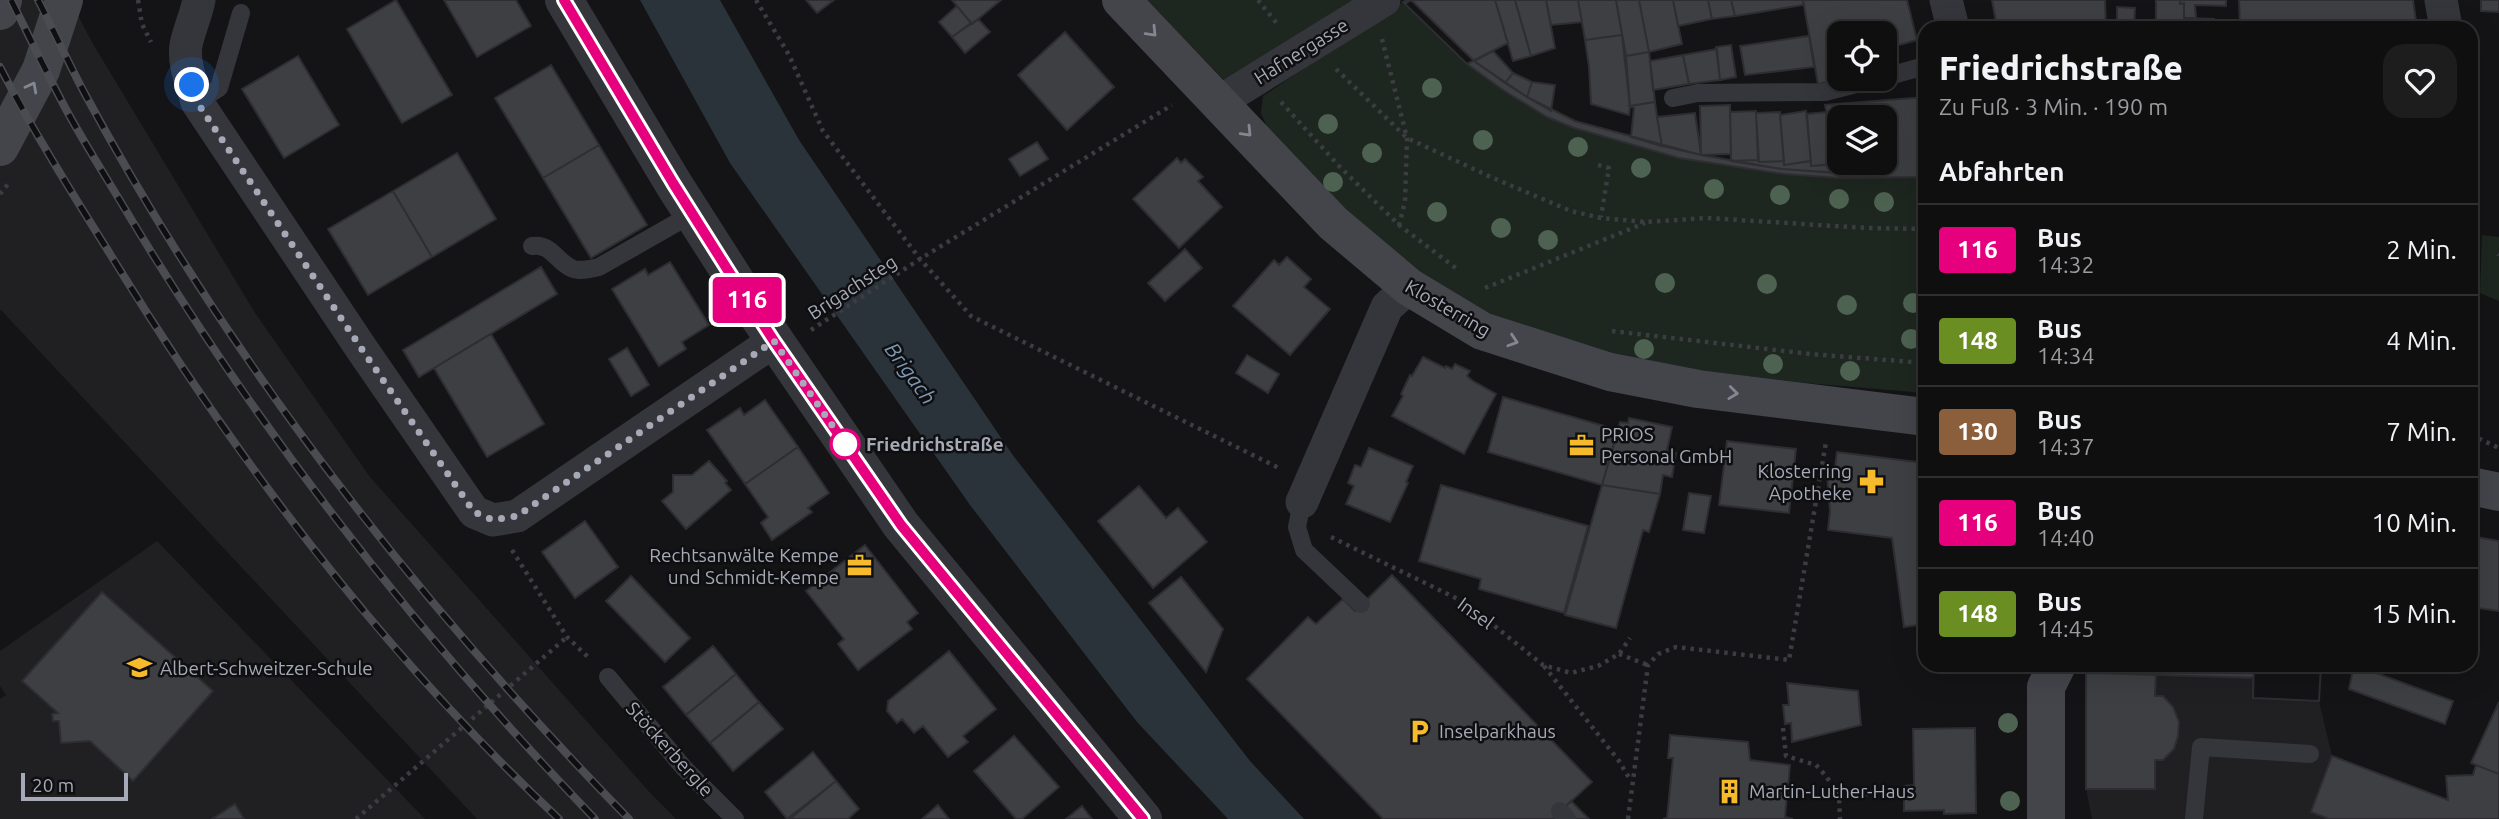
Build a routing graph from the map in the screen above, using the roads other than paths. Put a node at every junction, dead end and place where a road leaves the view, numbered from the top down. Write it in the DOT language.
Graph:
graph roads {
  1 [pos="3,0"];
  2 [pos="64,0"];
  3 [pos="199,0"];
  4 [pos="564,0"];
  5 [pos="1121,0"];
  6 [pos="1946,0"];
  7 [pos="2441,0"];
  8 [pos="1379,3"];
  9 [pos="0,11"];
  10 [pos="241,13"];
  11 [pos="1951,21"];
  12 [pos="2445,21"];
  13 [pos="1918,68"];
  14 [pos="1897,74"];
  15 [pos="1829,91"];
  16 [pos="1674,98"];
  17 [pos="197,102"];
  18 [pos="1219,102"];
  19 [pos="0,147"];
  20 [pos="692,214"];
  21 [pos="532,246"];
  22 [pos="1409,287"];
  23 [pos="790,337"];
  24 [pos="1918,416"];
  25 [pos="1297,488"];
  26 [pos="2478,488"];
  27 [pos="2499,492"];
  28 [pos="1361,604"];
  29 [pos="2045,672"];
  30 [pos="608,677"];
  31 [pos="2310,754"];
  32 [pos="735,819"];
  33 [pos="1143,819"];
  34 [pos="2046,819"];
  35 [pos="2194,819"];
  1 -- 9 [label="main road"];
  19 -- 2 [label="main road, one-way"];
  3 -- 17 [label="street"];
  4 -- 20 [label="street"];
  5 -- 18 [label="main road, Klosterring, one-way"];
  6 -- 11 [label="street"];
  7 -- 12 [label="street"];
  8 -- 18 [label="street, Hafnergasse"];
  10 -- 17 [label="lane"];
  13 -- 14 [label="lane"];
  15 -- 16 [label="lane"];
  17 -- 23 [label="street"];
  18 -- 22 [label="main road, Klosterring, one-way"];
  20 -- 21 [label="lane"];
  20 -- 23 [label="street"];
  22 -- 24 [label="main road, Klosterring, one-way"];
  22 -- 25 [label="street"];
  23 -- 33 [label="street"];
  25 -- 28 [label="lane"];
  26 -- 27 [label="main road"];
  29 -- 34 [label="main road"];
  30 -- 32 [label="lane, Stöckerbergle"];
  31 -- 35 [label="lane"];
}
